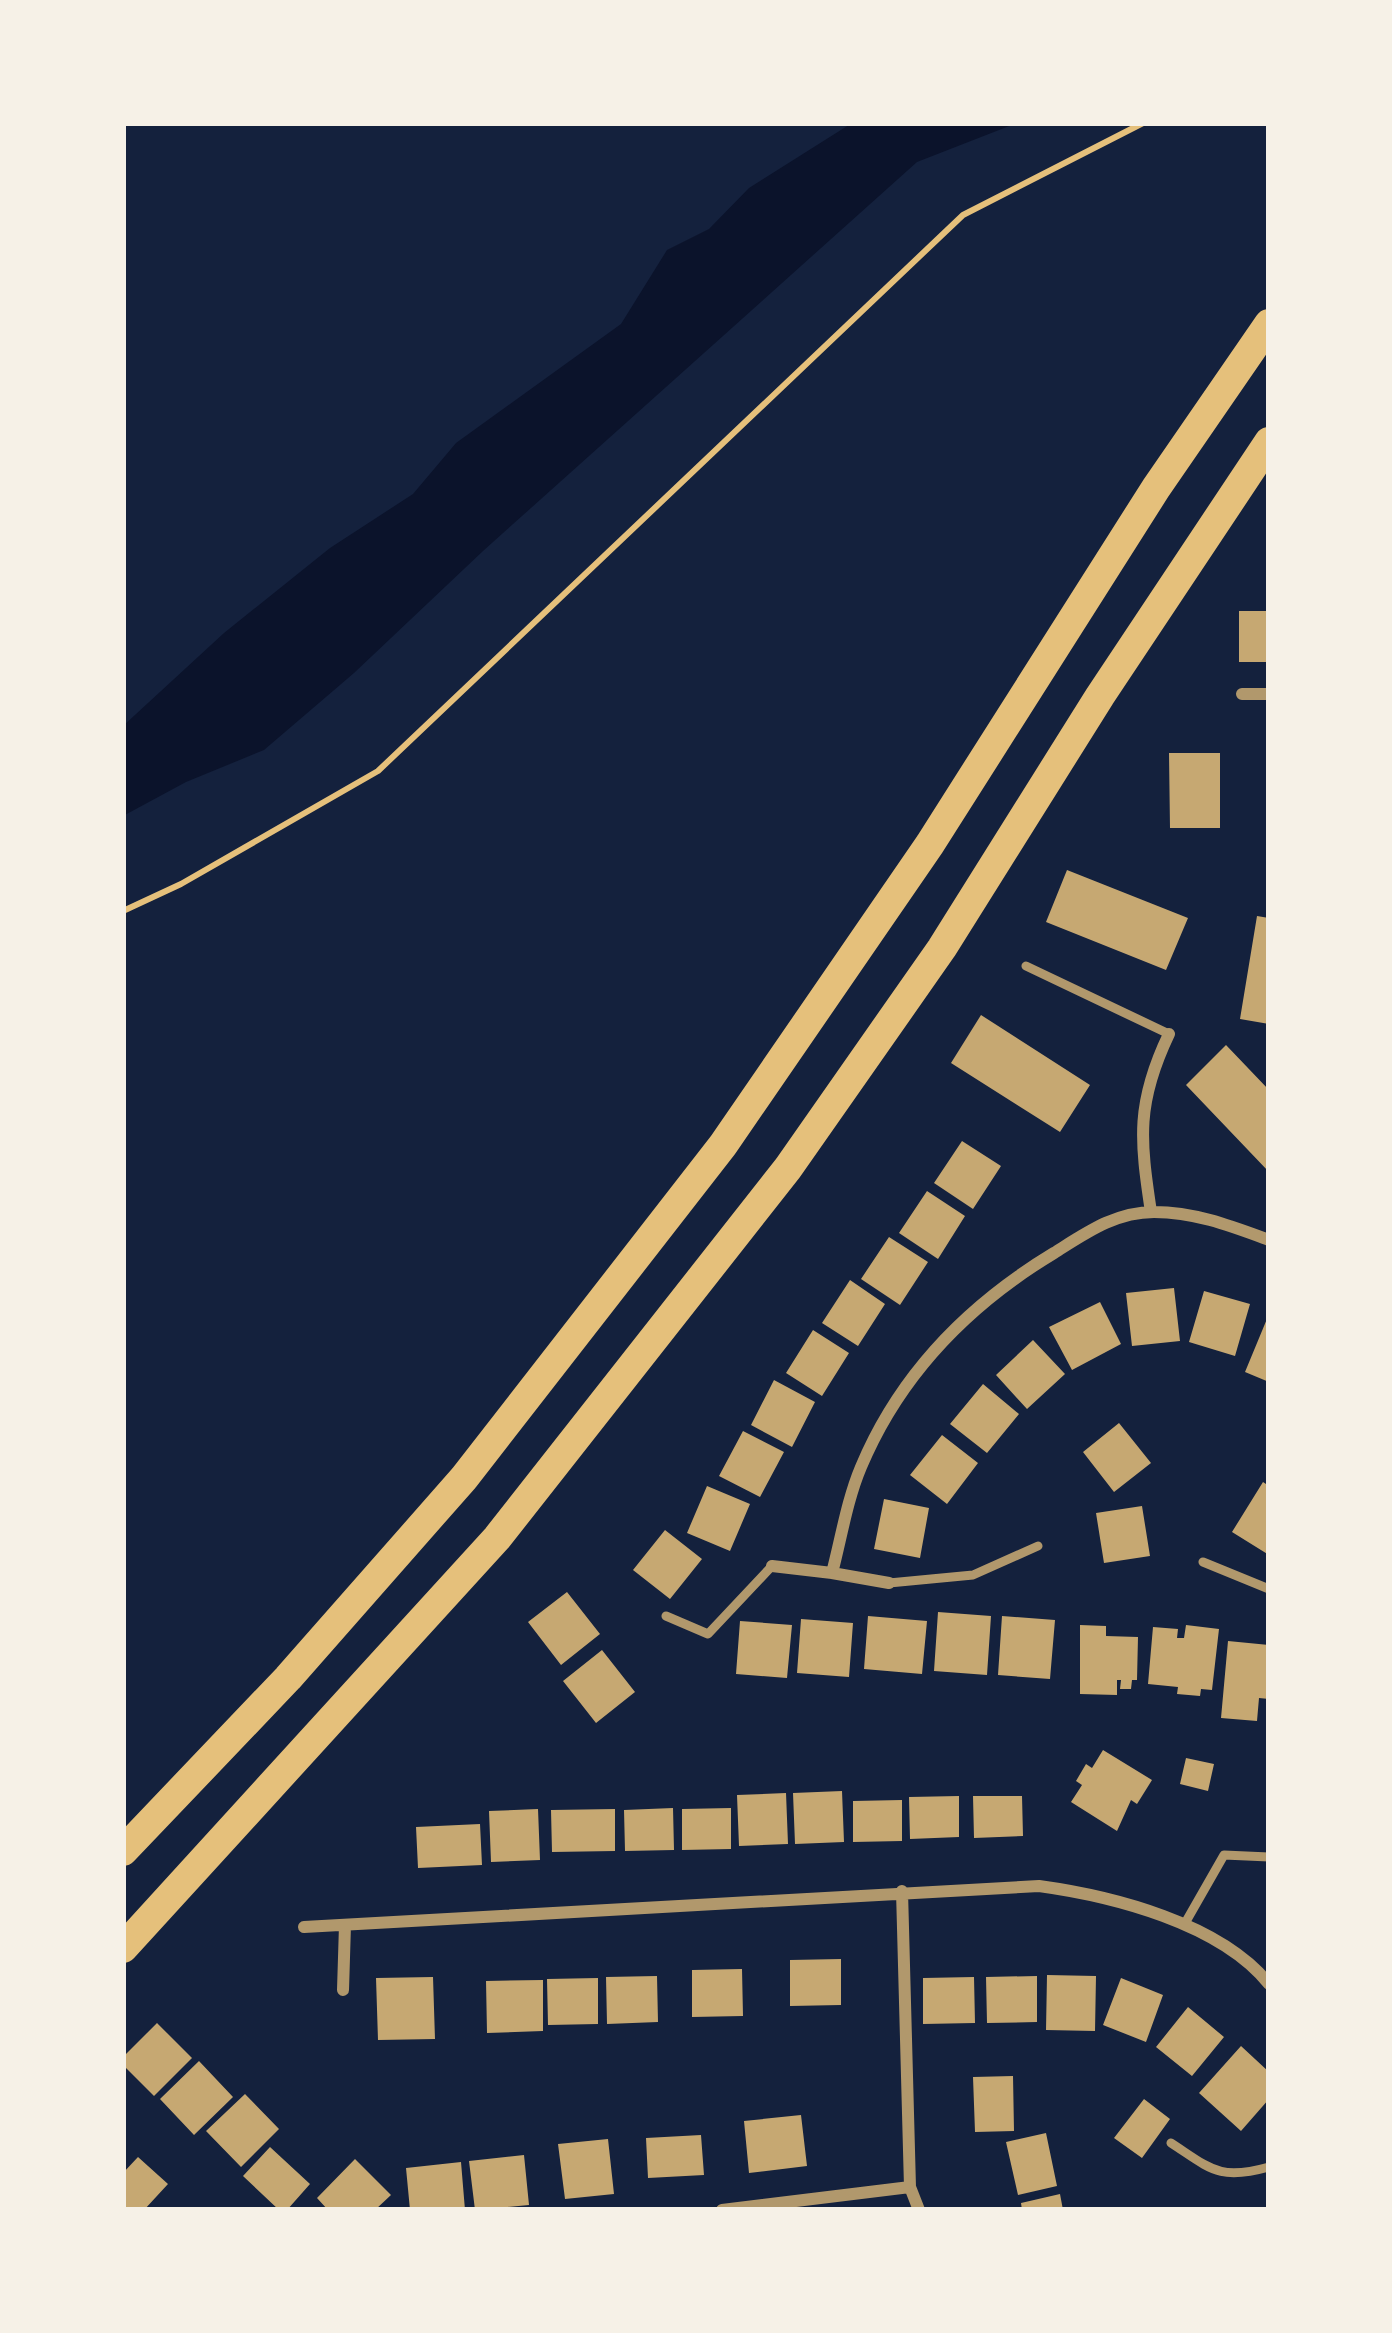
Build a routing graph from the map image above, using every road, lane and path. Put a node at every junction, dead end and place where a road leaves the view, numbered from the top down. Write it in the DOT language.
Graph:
graph roads {
  1 [pos="1143,123"];
  2 [pos="1269,324"];
  3 [pos="1269,442"];
  4 [pos="1242,694"];
  5 [pos="1269,694"];
  6 [pos="123,911"];
  7 [pos="1026,966"];
  8 [pos="1169,1034"];
  9 [pos="1151,1212"];
  10 [pos="1269,1240"];
  11 [pos="1038,1546"];
  12 [pos="1203,1562"];
  13 [pos="772,1566"];
  14 [pos="832,1573"];
  15 [pos="889,1582"];
  16 [pos="1269,1588"];
  17 [pos="666,1616"];
  18 [pos="123,1851"];
  19 [pos="1269,1857"];
  20 [pos="902,1892"];
  21 [pos="345,1925"];
  22 [pos="1184,1925"];
  23 [pos="304,1927"];
  24 [pos="123,1948"];
  25 [pos="1269,1984"];
  26 [pos="343,1990"];
  27 [pos="1171,2143"];
  28 [pos="1269,2167"];
  29 [pos="910,2187"];
  30 [pos="722,2210"];
  31 [pos="919,2210"];
  1 -- 6 [label="path"];
  2 -- 18 [label="main road"];
  3 -- 24 [label="main road"];
  4 -- 5 [label="street"];
  7 -- 8 [label="lane"];
  8 -- 9 [label="street"];
  9 -- 10 [label="street"];
  9 -- 14 [label="street"];
  11 -- 15 [label="lane"];
  12 -- 16 [label="lane"];
  13 -- 14 [label="street"];
  13 -- 17 [label="lane"];
  14 -- 15 [label="street"];
  19 -- 22 [label="lane"];
  20 -- 21 [label="street"];
  20 -- 22 [label="street"];
  20 -- 29 [label="street"];
  21 -- 23 [label="street"];
  21 -- 26 [label="street"];
  22 -- 25 [label="street"];
  27 -- 28 [label="lane"];
  29 -- 30 [label="street"];
  29 -- 31 [label="street"];
}
